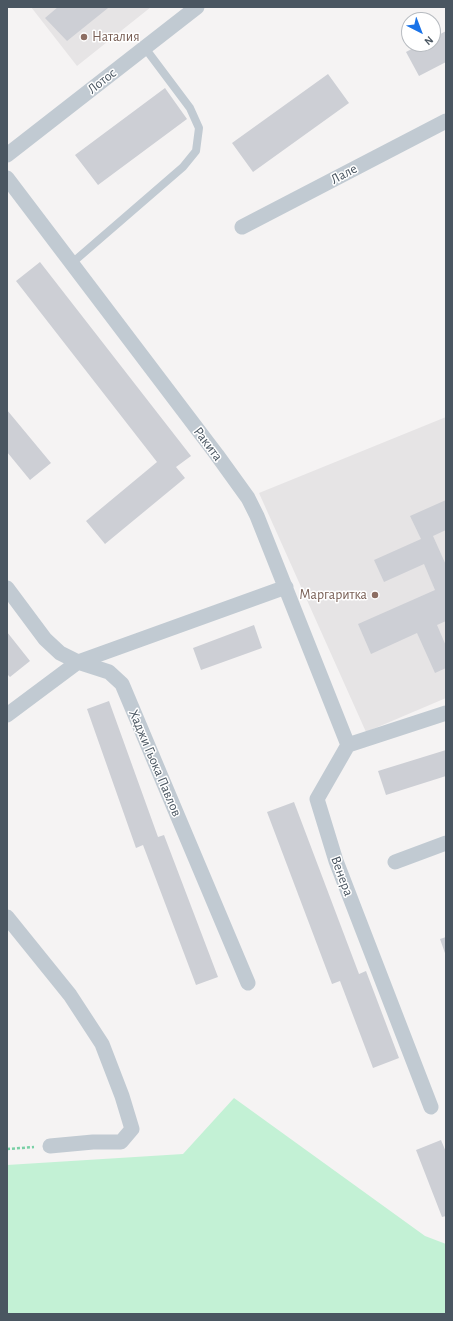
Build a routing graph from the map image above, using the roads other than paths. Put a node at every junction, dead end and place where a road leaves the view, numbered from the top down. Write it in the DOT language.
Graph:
graph roads {
  1 [pos="197,7"];
  2 [pos="145,48"];
  3 [pos="446,121"];
  4 [pos="7,155"];
  5 [pos="7,178"];
  6 [pos="242,227"];
  7 [pos="72,263"];
  8 [pos="286,587"];
  9 [pos="7,588"];
  10 [pos="78,662"];
  11 [pos="446,714"];
  12 [pos="7,715"];
  13 [pos="348,745"];
  14 [pos="446,842"];
  15 [pos="395,862"];
  16 [pos="7,917"];
  17 [pos="248,983"];
  18 [pos="431,1107"];
  19 [pos="50,1146"];
  1 -- 2 [label="street, Лотос"];
  2 -- 4 [label="street, Лотос"];
  2 -- 7 [label="lane"];
  3 -- 6 [label="street, Лале"];
  5 -- 7 [label="street, Ракита"];
  7 -- 8 [label="street, Ракита"];
  8 -- 10 [label="street"];
  8 -- 13 [label="street, Ракита"];
  9 -- 10 [label="street, Хаджи Гьока Павлов"];
  10 -- 12 [label="street"];
  10 -- 17 [label="street, Хаджи Гьока Павлов"];
  11 -- 13 [label="street"];
  13 -- 18 [label="street, Венера"];
  14 -- 15 [label="street"];
  16 -- 19 [label="street"];
}
